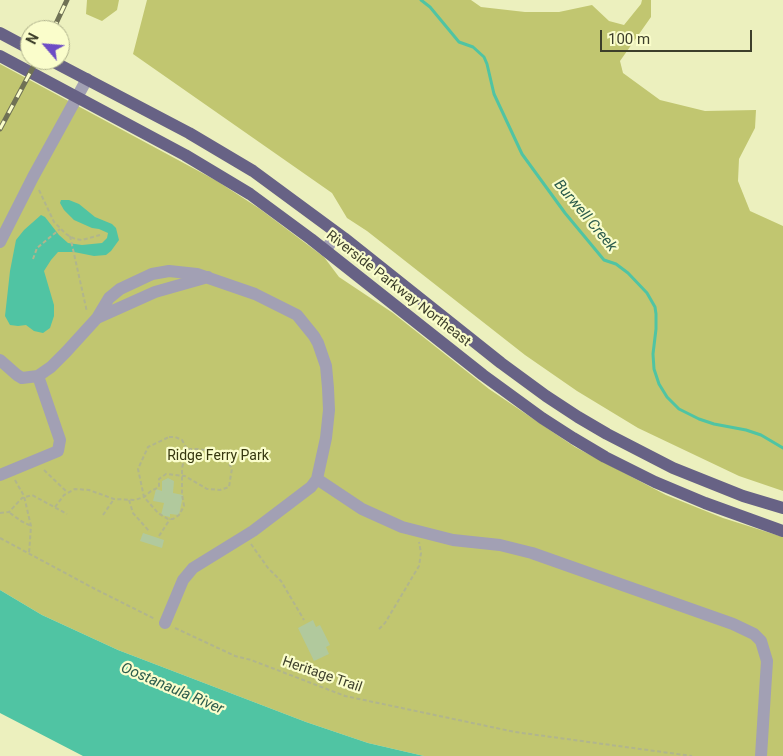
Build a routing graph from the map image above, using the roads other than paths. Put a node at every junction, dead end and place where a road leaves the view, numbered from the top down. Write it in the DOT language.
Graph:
graph roads {
  1 [pos="0,33"];
  2 [pos="20,44"];
  3 [pos="0,56"];
  4 [pos="69,70"];
  5 [pos="87,79"];
  6 [pos="77,97"];
  7 [pos="338,234"];
  8 [pos="0,242"];
  9 [pos="325,250"];
  10 [pos="208,277"];
  11 [pos="94,321"];
  12 [pos="0,360"];
  13 [pos="38,376"];
  14 [pos="5,473"];
  15 [pos="317,479"];
  16 [pos="783,508"];
  17 [pos="783,530"];
  18 [pos="164,623"];
  19 [pos="761,756"];
  1 -- 2 [label="main road"];
  3 -- 6 [label="main road, Riverside Parkway Northeast"];
  4 -- 5 [label="main road, Riverside Parkway Northeast"];
  5 -- 6 [label="lane"];
  5 -- 7 [label="main road, Riverside Parkway Northeast"];
  6 -- 8 [label="lane"];
  6 -- 9 [label="main road, Riverside Parkway Northeast"];
  7 -- 9 [label="lane"];
  7 -- 16 [label="main road, Riverside Parkway Northeast"];
  9 -- 17 [label="main road, Riverside Parkway Northeast"];
  10 -- 11 [label="lane"];
  10 -- 11 [label="lane"];
  10 -- 15 [label="lane"];
  11 -- 13 [label="lane"];
  12 -- 13 [label="lane"];
  13 -- 14 [label="lane"];
  15 -- 18 [label="lane"];
  15 -- 19 [label="lane"];
}
